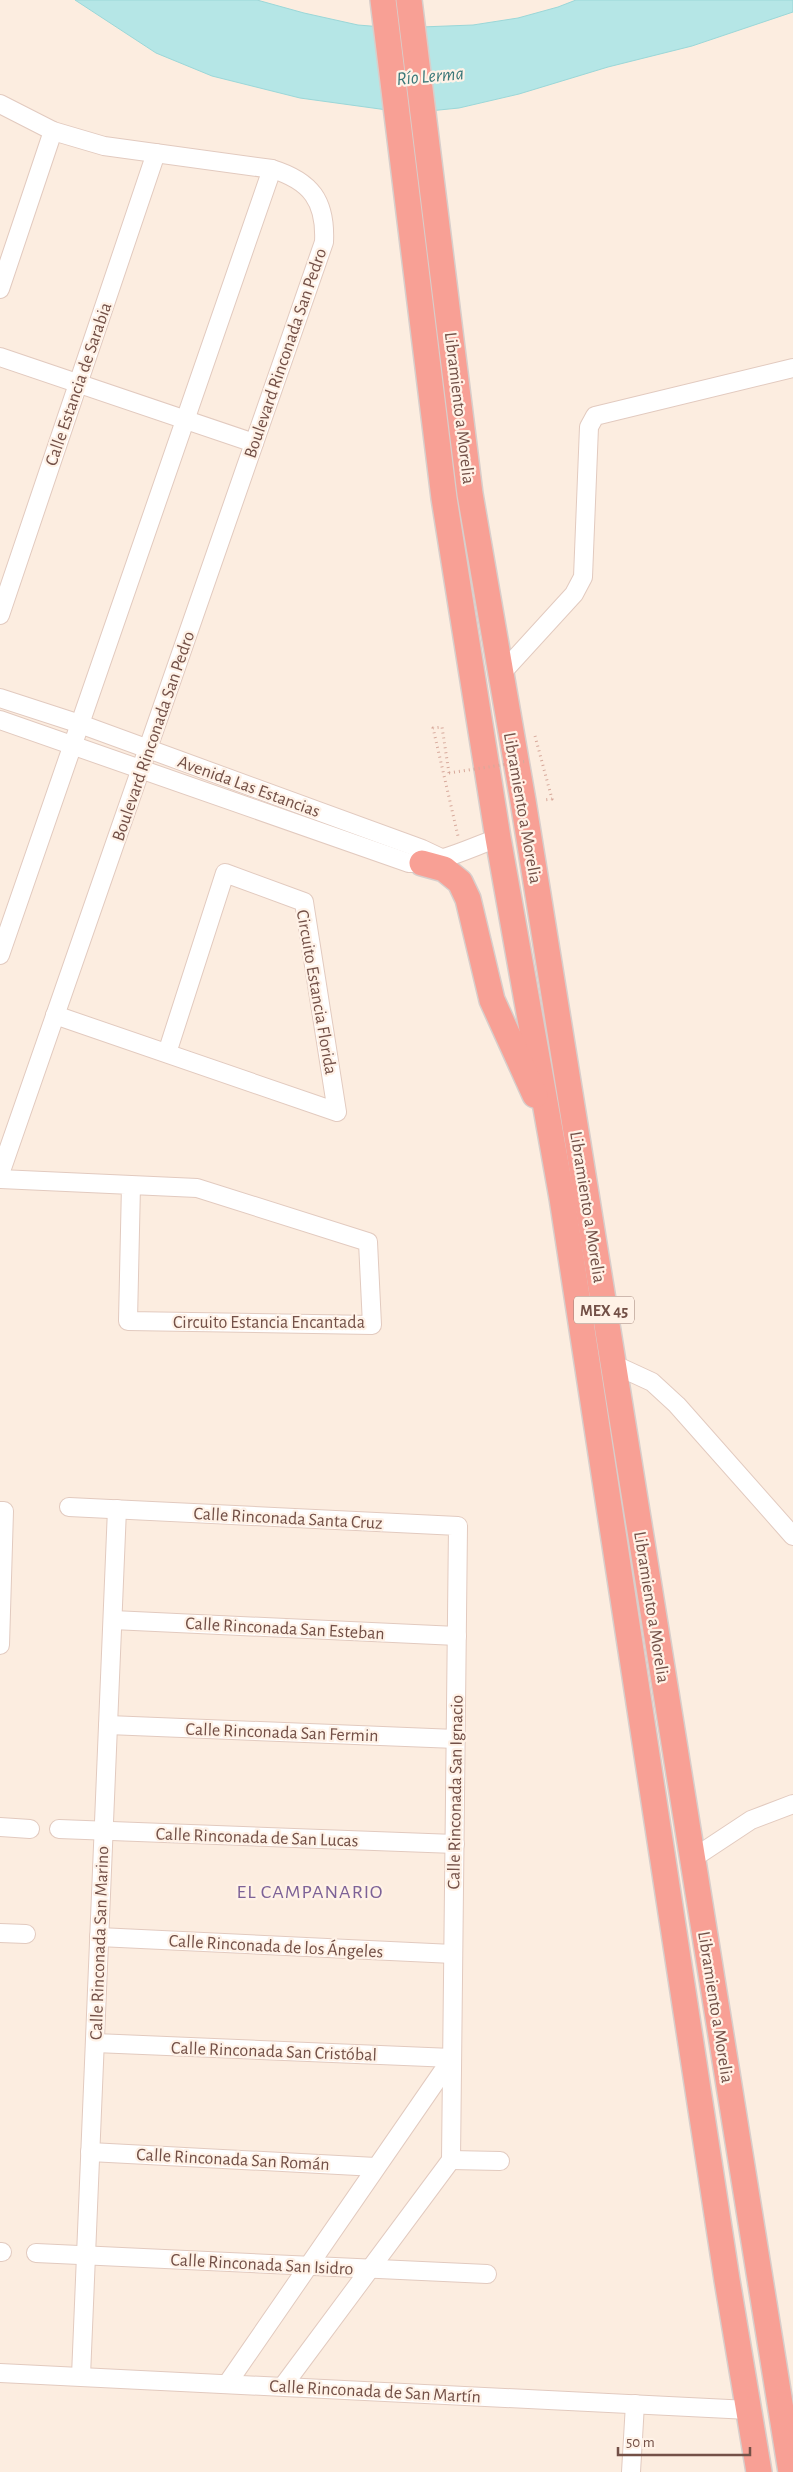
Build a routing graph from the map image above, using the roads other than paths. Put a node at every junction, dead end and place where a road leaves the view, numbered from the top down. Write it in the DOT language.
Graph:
graph roads {
  1 [pos="383,0"];
  2 [pos="409,0"];
  3 [pos="0,104"];
  4 [pos="53,131"];
  5 [pos="415,150"];
  6 [pos="156,153"];
  7 [pos="272,169"];
  8 [pos="0,288"];
  9 [pos="0,357"];
  10 [pos="793,368"];
  11 [pos="78,384"];
  12 [pos="185,420"];
  13 [pos="254,443"];
  14 [pos="0,615"];
  15 [pos="500,675"];
  16 [pos="0,698"];
  17 [pos="0,720"];
  18 [pos="80,724"];
  19 [pos="73,744"];
  20 [pos="148,749"];
  21 [pos="141,768"];
  22 [pos="498,838"];
  23 [pos="431,861"];
  24 [pos="0,955"];
  25 [pos="55,1015"];
  26 [pos="167,1053"];
  27 [pos="550,1130"];
  28 [pos="5,1143"];
  29 [pos="0,1174"];
  30 [pos="0,1179"];
  31 [pos="131,1185"];
  32 [pos="613,1364"];
  33 [pos="69,1508"];
  34 [pos="117,1509"];
  35 [pos="2,1511"];
  36 [pos="458,1526"];
  37 [pos="793,1536"];
  38 [pos="0,1617"];
  39 [pos="113,1620"];
  40 [pos="457,1636"];
  41 [pos="0,1645"];
  42 [pos="108,1725"];
  43 [pos="456,1739"];
  44 [pos="793,1804"];
  45 [pos="0,1827"];
  46 [pos="30,1829"];
  47 [pos="59,1829"];
  48 [pos="104,1831"];
  49 [pos="455,1844"];
  50 [pos="692,1859"];
  51 [pos="0,1933"];
  52 [pos="26,1934"];
  53 [pos="99,1937"];
  54 [pos="453,1954"];
  55 [pos="95,2043"];
  56 [pos="452,2058"];
  57 [pos="90,2152"];
  58 [pos="451,2160"];
  59 [pos="500,2161"];
  60 [pos="376,2167"];
  61 [pos="36,2253"];
  62 [pos="86,2256"];
  63 [pos="307,2266"];
  64 [pos="369,2269"];
  65 [pos="487,2274"];
  66 [pos="0,2373"];
  67 [pos="81,2376"];
  68 [pos="227,2384"];
  69 [pos="283,2386"];
  70 [pos="635,2404"];
  71 [pos="749,2410"];
  72 [pos="631,2472"];
  73 [pos="759,2472"];
  74 [pos="790,2472"];
  1 -- 5 [label="highway, Libramiento a Morelia / MEX 45"];
  2 -- 5 [label="highway, Libramiento a Morelia / MEX 45"];
  3 -- 4 [label="street, Boulevard Rinconada San Pedro"];
  4 -- 6 [label="street, Boulevard Rinconada San Pedro"];
  4 -- 8 [label="street"];
  5 -- 15 [label="highway, Libramiento a Morelia / MEX 45"];
  5 -- 22 [label="highway, Libramiento a Morelia / MEX 45"];
  6 -- 7 [label="street, Boulevard Rinconada San Pedro"];
  6 -- 11 [label="street, Calle Estancia de Sarabia"];
  7 -- 12 [label="street"];
  7 -- 13 [label="street, Boulevard Rinconada San Pedro"];
  9 -- 11 [label="street"];
  10 -- 15 [label="street"];
  11 -- 12 [label="street"];
  11 -- 14 [label="street, Calle Estancia de Sarabia"];
  12 -- 13 [label="street"];
  12 -- 18 [label="street"];
  13 -- 20 [label="street, Boulevard Rinconada San Pedro"];
  15 -- 32 [label="highway, Libramiento a Morelia / MEX 45"];
  16 -- 18 [label="street, Avenida Las Estancias"];
  17 -- 19 [label="street, Avenida Las Estancias"];
  18 -- 19 [label="street"];
  18 -- 20 [label="street, Avenida Las Estancias"];
  19 -- 21 [label="street, Avenida Las Estancias"];
  19 -- 24 [label="street"];
  20 -- 21 [label="street, Boulevard Rinconada San Pedro"];
  20 -- 23 [label="street, Avenida Las Estancias"];
  21 -- 23 [label="street, Avenida Las Estancias"];
  21 -- 25 [label="street, Boulevard Rinconada San Pedro"];
  22 -- 23 [label="street, Avenida Las Estancias"];
  22 -- 27 [label="highway, Libramiento a Morelia / MEX 45"];
  23 -- 27 [label="highway"];
  25 -- 26 [label="street, Circuito Estancia Florida"];
  25 -- 28 [label="street, Boulevard Rinconada San Pedro"];
  26 -- 26 [label="street, Circuito Estancia Florida"];
  27 -- 71 [label="highway, Libramiento a Morelia / MEX 45"];
  28 -- 29 [label="street, Boulevard Rinconada San Pedro"];
  30 -- 31 [label="street, Circuito Estancia Encantada"];
  31 -- 31 [label="street, Circuito Estancia Encantada"];
  32 -- 37 [label="street"];
  32 -- 50 [label="highway, Libramiento a Morelia / MEX 45"];
  33 -- 34 [label="street, Calle Rinconada Santa Cruz"];
  34 -- 36 [label="street, Calle Rinconada Santa Cruz"];
  34 -- 39 [label="street, Calle Rinconada San Marino"];
  35 -- 38 [label="street"];
  36 -- 40 [label="street, Calle Rinconada San Ignacio"];
  38 -- 41 [label="street"];
  39 -- 40 [label="street, Calle Rinconada San Esteban"];
  39 -- 42 [label="street, Calle Rinconada San Marino"];
  40 -- 43 [label="street, Calle Rinconada San Ignacio"];
  42 -- 43 [label="street, Calle Rinconada San Fermin"];
  42 -- 48 [label="street, Calle Rinconada San Marino"];
  43 -- 49 [label="street, Calle Rinconada San Ignacio"];
  44 -- 50 [label="street"];
  45 -- 46 [label="street"];
  47 -- 48 [label="street, Calle Rinconada de San Lucas"];
  48 -- 49 [label="street, Calle Rinconada de San Lucas"];
  48 -- 53 [label="street, Calle Rinconada San Marino"];
  49 -- 54 [label="street, Calle Rinconada San Ignacio"];
  50 -- 74 [label="highway, Libramiento a Morelia / MEX 45"];
  51 -- 52 [label="street"];
  53 -- 54 [label="street, Calle Rinconada de los Ángeles"];
  53 -- 55 [label="street, Calle Rinconada San Marino"];
  54 -- 56 [label="street, Calle Rinconada San Ignacio"];
  55 -- 56 [label="street, Calle Rinconada San Cristóbal"];
  55 -- 57 [label="street, Calle Rinconada San Marino"];
  56 -- 58 [label="street, Calle Rinconada San Ignacio"];
  56 -- 60 [label="street"];
  57 -- 60 [label="street, Calle Rinconada San Román"];
  57 -- 62 [label="street, Calle Rinconada San Marino"];
  58 -- 59 [label="street"];
  58 -- 64 [label="street"];
  60 -- 63 [label="street"];
  61 -- 62 [label="street, Calle Rinconada San Isidro"];
  62 -- 63 [label="street, Calle Rinconada San Isidro"];
  62 -- 67 [label="street, Calle Rinconada San Marino"];
  63 -- 64 [label="street, Calle Rinconada San Isidro"];
  63 -- 68 [label="street"];
  64 -- 65 [label="street, Calle Rinconada San Isidro"];
  64 -- 69 [label="street"];
  66 -- 67 [label="street, Calle Rinconada de San Martín"];
  67 -- 68 [label="street, Calle Rinconada de San Martín"];
  68 -- 69 [label="street, Calle Rinconada de San Martín"];
  69 -- 70 [label="street, Calle Rinconada de San Martín"];
  70 -- 71 [label="street, Calle Rinconada de San Martín"];
  70 -- 72 [label="street"];
  71 -- 73 [label="highway, Libramiento a Morelia / MEX 45"];
}
